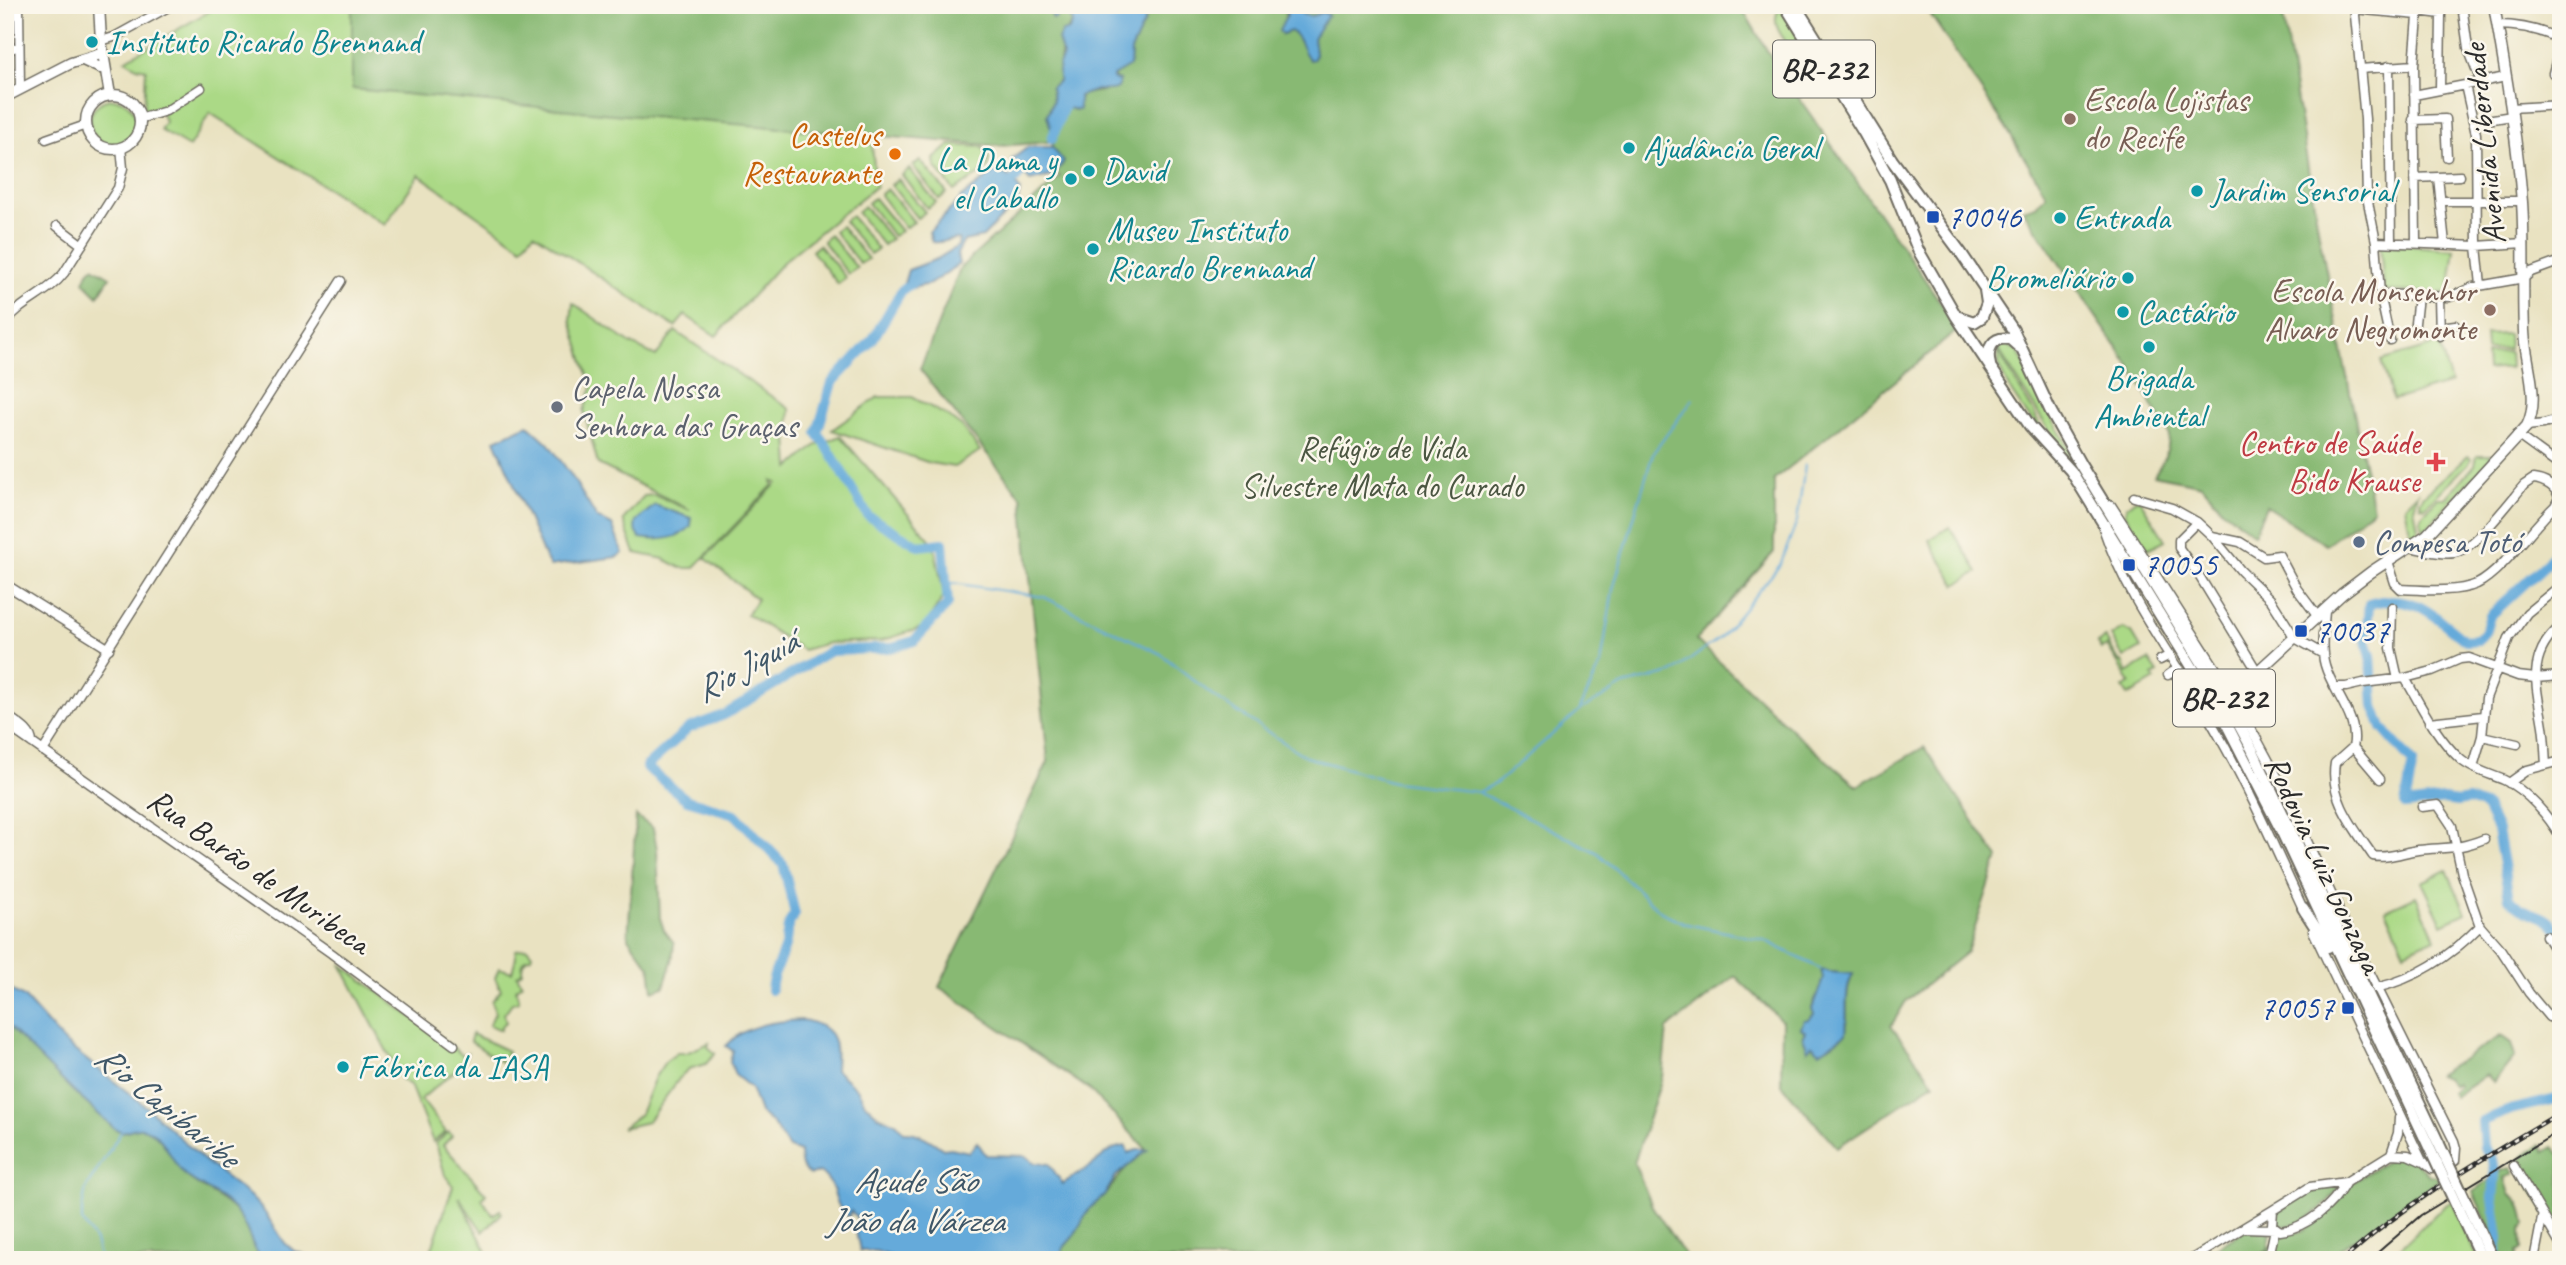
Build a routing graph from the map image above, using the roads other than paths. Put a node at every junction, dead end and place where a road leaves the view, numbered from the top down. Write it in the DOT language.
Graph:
graph roads {
  1 [pos="19,5"];
  2 [pos="99,5"];
  3 [pos="172,5"];
  4 [pos="1785,5"];
  5 [pos="1795,5"];
  6 [pos="2462,5"];
  7 [pos="2494,5"];
  8 [pos="2531,5"];
  9 [pos="2354,7"];
  10 [pos="2511,7"];
  11 [pos="2418,10"];
  12 [pos="2497,25"];
  13 [pos="2512,25"];
  14 [pos="2561,40"];
  15 [pos="101,41"];
  16 [pos="19,46"];
  17 [pos="5,51"];
  18 [pos="102,53"];
  19 [pos="2561,57"];
  20 [pos="83,60"];
  21 [pos="2414,65"];
  22 [pos="2389,66"];
  23 [pos="100,68"];
  24 [pos="2360,69"];
  25 [pos="2553,73"];
  26 [pos="2505,77"];
  27 [pos="2481,82"];
  28 [pos="2465,85"];
  29 [pos="201,88"];
  30 [pos="20,89"];
  31 [pos="2440,89"];
  32 [pos="2414,95"];
  33 [pos="5,97"];
  34 [pos="105,97"];
  35 [pos="2561,105"];
  36 [pos="2511,112"];
  37 [pos="139,119"];
  38 [pos="2413,120"];
  39 [pos="2474,122"];
  40 [pos="86,125"];
  41 [pos="46,138"];
  42 [pos="121,147"];
  43 [pos="2447,157"];
  44 [pos="2460,176"];
  45 [pos="2438,177"];
  46 [pos="2415,178"];
  47 [pos="2478,200"];
  48 [pos="2442,201"];
  49 [pos="2522,201"];
  50 [pos="57,226"];
  51 [pos="2376,242"];
  52 [pos="2391,242"];
  53 [pos="2416,243"];
  54 [pos="2524,243"];
  55 [pos="2445,244"];
  56 [pos="82,245"];
  57 [pos="2477,247"];
  58 [pos="2561,261"];
  59 [pos="2524,278"];
  60 [pos="341,281"];
  61 [pos="2481,285"];
  62 [pos="1985,288"];
  63 [pos="2380,294"];
  64 [pos="2418,296"];
  65 [pos="2439,297"];
  66 [pos="1956,316"];
  67 [pos="5,323"];
  68 [pos="2455,325"];
  69 [pos="2414,331"];
  70 [pos="2390,340"];
  71 [pos="2025,354"];
  72 [pos="1991,369"];
  73 [pos="2561,419"];
  74 [pos="2527,426"];
  75 [pos="2517,435"];
  76 [pos="2080,464"];
  77 [pos="2561,467"];
  78 [pos="2134,497"];
  79 [pos="2099,516"];
  80 [pos="2197,522"];
  81 [pos="2427,535"];
  82 [pos="2212,536"];
  83 [pos="2410,547"];
  84 [pos="2432,551"];
  85 [pos="2388,561"];
  86 [pos="5,584"];
  87 [pos="2561,585"];
  88 [pos="2392,607"];
  89 [pos="2321,614"];
  90 [pos="2561,626"];
  91 [pos="2295,638"];
  92 [pos="108,649"];
  93 [pos="2323,654"];
  94 [pos="2170,655"];
  95 [pos="2160,660"];
  96 [pos="2178,668"];
  97 [pos="2496,669"];
  98 [pos="2257,671"];
  99 [pos="2168,675"];
  100 [pos="2561,677"];
  101 [pos="2402,678"];
  102 [pos="2535,678"];
  103 [pos="2336,687"];
  104 [pos="2232,695"];
  105 [pos="5,715"];
  106 [pos="2483,716"];
  107 [pos="2429,722"];
  108 [pos="5,724"];
  109 [pos="2482,736"];
  110 [pos="32,743"];
  111 [pos="2517,744"];
  112 [pos="2353,747"];
  113 [pos="43,751"];
  114 [pos="2561,761"];
  115 [pos="2546,765"];
  116 [pos="2473,767"];
  117 [pos="2380,779"];
  118 [pos="2509,783"];
  119 [pos="2422,807"];
  120 [pos="2558,825"];
  121 [pos="2561,838"];
  122 [pos="2484,839"];
  123 [pos="2455,849"];
  124 [pos="2334,899"];
  125 [pos="2303,908"];
  126 [pos="2480,926"];
  127 [pos="2546,936"];
  128 [pos="2346,946"];
  129 [pos="2561,960"];
  130 [pos="2348,978"];
  131 [pos="2376,988"];
  132 [pos="2561,1011"];
  133 [pos="454,1045"];
  134 [pos="2399,1115"];
  135 [pos="2434,1147"];
  136 [pos="2390,1154"];
  137 [pos="2422,1161"];
  138 [pos="2514,1166"];
  139 [pos="2346,1182"];
  140 [pos="2273,1210"];
  141 [pos="2543,1218"];
  142 [pos="2245,1228"];
  143 [pos="2275,1230"];
  144 [pos="2561,1246"];
  145 [pos="2270,1256"];
  146 [pos="2190,1260"];
  147 [pos="2256,1260"];
  148 [pos="2482,1260"];
  149 [pos="2493,1260"];
  150 [pos="2533,1260"];
  1 -- 16 [label="street"];
  2 -- 15 [label="main road"];
  3 -- 15 [label="street"];
  4 -- 66 [label="highway, Rodovia Luiz Gonzaga / BR-232"];
  5 -- 62 [label="highway, Rodovia Luiz Gonzaga / BR-232"];
  6 -- 27 [label="street"];
  7 -- 12 [label="main road, Avenida Liberdade"];
  8 -- 10 [label="street"];
  9 -- 11 [label="street"];
  9 -- 24 [label="street"];
  10 -- 13 [label="street"];
  11 -- 21 [label="street"];
  11 -- 31 [label="street"];
  12 -- 13 [label="street"];
  12 -- 26 [label="main road, Avenida Liberdade"];
  13 -- 14 [label="street"];
  15 -- 18 [label="main road"];
  16 -- 17 [label="street"];
  16 -- 30 [label="street"];
  18 -- 20 [label="main road"];
  18 -- 23 [label="main road"];
  18 -- 34 [label="main road"];
  19 -- 25 [label="street"];
  20 -- 23 [label="main road"];
  20 -- 30 [label="main road"];
  21 -- 22 [label="street"];
  21 -- 32 [label="street"];
  22 -- 24 [label="street"];
  22 -- 52 [label="street"];
  23 -- 34 [label="main road"];
  24 -- 51 [label="street"];
  26 -- 27 [label="street"];
  26 -- 36 [label="main road, Avenida Liberdade"];
  27 -- 28 [label="street"];
  28 -- 31 [label="street"];
  28 -- 39 [label="street"];
  29 -- 37 [label="street"];
  30 -- 33 [label="main road"];
  31 -- 32 [label="street"];
  32 -- 38 [label="street"];
  34 -- 37 [label="main road"];
  34 -- 40 [label="main road"];
  35 -- 36 [label="street"];
  36 -- 39 [label="street"];
  36 -- 49 [label="main road, Avenida Liberdade"];
  37 -- 42 [label="main road"];
  38 -- 43 [label="street"];
  38 -- 46 [label="street"];
  39 -- 47 [label="street"];
  40 -- 41 [label="street"];
  40 -- 42 [label="main road"];
  42 -- 56 [label="street"];
  44 -- 45 [label="street"];
  45 -- 46 [label="street"];
  45 -- 48 [label="street"];
  46 -- 53 [label="street"];
  47 -- 48 [label="street"];
  47 -- 49 [label="street"];
  47 -- 57 [label="street"];
  48 -- 55 [label="street"];
  49 -- 54 [label="main road, Avenida Liberdade"];
  50 -- 56 [label="street"];
  51 -- 52 [label="street"];
  51 -- 63 [label="street"];
  52 -- 53 [label="street"];
  53 -- 55 [label="street"];
  54 -- 57 [label="street"];
  54 -- 59 [label="main road, Avenida Liberdade"];
  55 -- 57 [label="street"];
  56 -- 67 [label="street"];
  57 -- 61 [label="street"];
  58 -- 59 [label="street"];
  59 -- 61 [label="street"];
  59 -- 74 [label="main road, Avenida Liberdade"];
  60 -- 92 [label="street"];
  61 -- 65 [label="street"];
  62 -- 66 [label="highway"];
  62 -- 71 [label="highway, Rodovia Luiz Gonzaga / BR-232"];
  63 -- 64 [label="street"];
  63 -- 70 [label="street"];
  64 -- 65 [label="street"];
  64 -- 69 [label="street"];
  65 -- 68 [label="street"];
  66 -- 72 [label="highway, Rodovia Luiz Gonzaga / BR-232"];
  71 -- 72 [label="highway"];
  71 -- 76 [label="highway, Rodovia Luiz Gonzaga / BR-232"];
  72 -- 79 [label="highway, Rodovia Luiz Gonzaga / BR-232"];
  73 -- 74 [label="street"];
  74 -- 75 [label="main road"];
  75 -- 77 [label="street"];
  75 -- 81 [label="main road"];
  76 -- 104 [label="street"];
  76 -- 128 [label="highway, Rodovia Luiz Gonzaga / BR-232"];
  78 -- 80 [label="street"];
  79 -- 94 [label="street"];
  79 -- 130 [label="highway, Rodovia Luiz Gonzaga / BR-232"];
  80 -- 82 [label="street"];
  80 -- 98 [label="street"];
  81 -- 83 [label="main road"];
  81 -- 84 [label="street"];
  82 -- 89 [label="street"];
  82 -- 91 [label="street"];
  83 -- 84 [label="street"];
  83 -- 85 [label="main road"];
  84 -- 85 [label="street"];
  85 -- 89 [label="main road"];
  86 -- 92 [label="street"];
  87 -- 97 [label="street"];
  88 -- 101 [label="street"];
  89 -- 91 [label="main road"];
  89 -- 93 [label="street"];
  90 -- 102 [label="street"];
  91 -- 93 [label="street"];
  91 -- 98 [label="main road"];
  92 -- 113 [label="street"];
  93 -- 103 [label="street"];
  94 -- 95 [label="street"];
  94 -- 96 [label="street"];
  96 -- 99 [label="street"];
  96 -- 125 [label="street"];
  97 -- 101 [label="street"];
  97 -- 102 [label="street"];
  97 -- 106 [label="street"];
  98 -- 104 [label="main road"];
  100 -- 102 [label="street"];
  101 -- 103 [label="street"];
  101 -- 107 [label="street"];
  102 -- 115 [label="street"];
  103 -- 112 [label="street"];
  104 -- 124 [label="street"];
  105 -- 110 [label="street, Rua Barão de Muribeca"];
  106 -- 107 [label="street"];
  106 -- 109 [label="street"];
  107 -- 116 [label="street"];
  108 -- 110 [label="street, Rua Barão de Muribeca"];
  109 -- 111 [label="street"];
  109 -- 116 [label="street"];
  110 -- 113 [label="street, Rua Barão de Muribeca"];
  112 -- 117 [label="street"];
  112 -- 123 [label="street"];
  113 -- 133 [label="street, Rua Barão de Muribeca"];
  114 -- 115 [label="street"];
  115 -- 118 [label="street"];
  116 -- 118 [label="street"];
  118 -- 120 [label="street"];
  119 -- 123 [label="street"];
  120 -- 121 [label="street"];
  122 -- 123 [label="street"];
  123 -- 126 [label="street"];
  124 -- 128 [label="highway"];
  124 -- 131 [label="street"];
  125 -- 130 [label="highway"];
  125 -- 134 [label="street"];
  126 -- 131 [label="street"];
  126 -- 132 [label="street"];
  127 -- 129 [label="street"];
  128 -- 135 [label="highway, Rodovia Luiz Gonzaga / BR-232"];
  130 -- 135 [label="highway, Rodovia Luiz Gonzaga / BR-232"];
  131 -- 137 [label="street"];
  134 -- 136 [label="street"];
  134 -- 137 [label="street"];
  135 -- 148 [label="highway, Rodovia Luiz Gonzaga / BR-232, bridge"];
  135 -- 149 [label="highway, Rodovia Luiz Gonzaga / BR-232, bridge"];
  136 -- 137 [label="street"];
  136 -- 139 [label="street"];
  138 -- 141 [label="street"];
  139 -- 140 [label="street"];
  139 -- 143 [label="street"];
  140 -- 142 [label="street"];
  140 -- 143 [label="street"];
  141 -- 144 [label="street"];
  141 -- 150 [label="street"];
  142 -- 143 [label="street"];
  142 -- 146 [label="street"];
  143 -- 145 [label="street"];
  145 -- 147 [label="street"];
}
